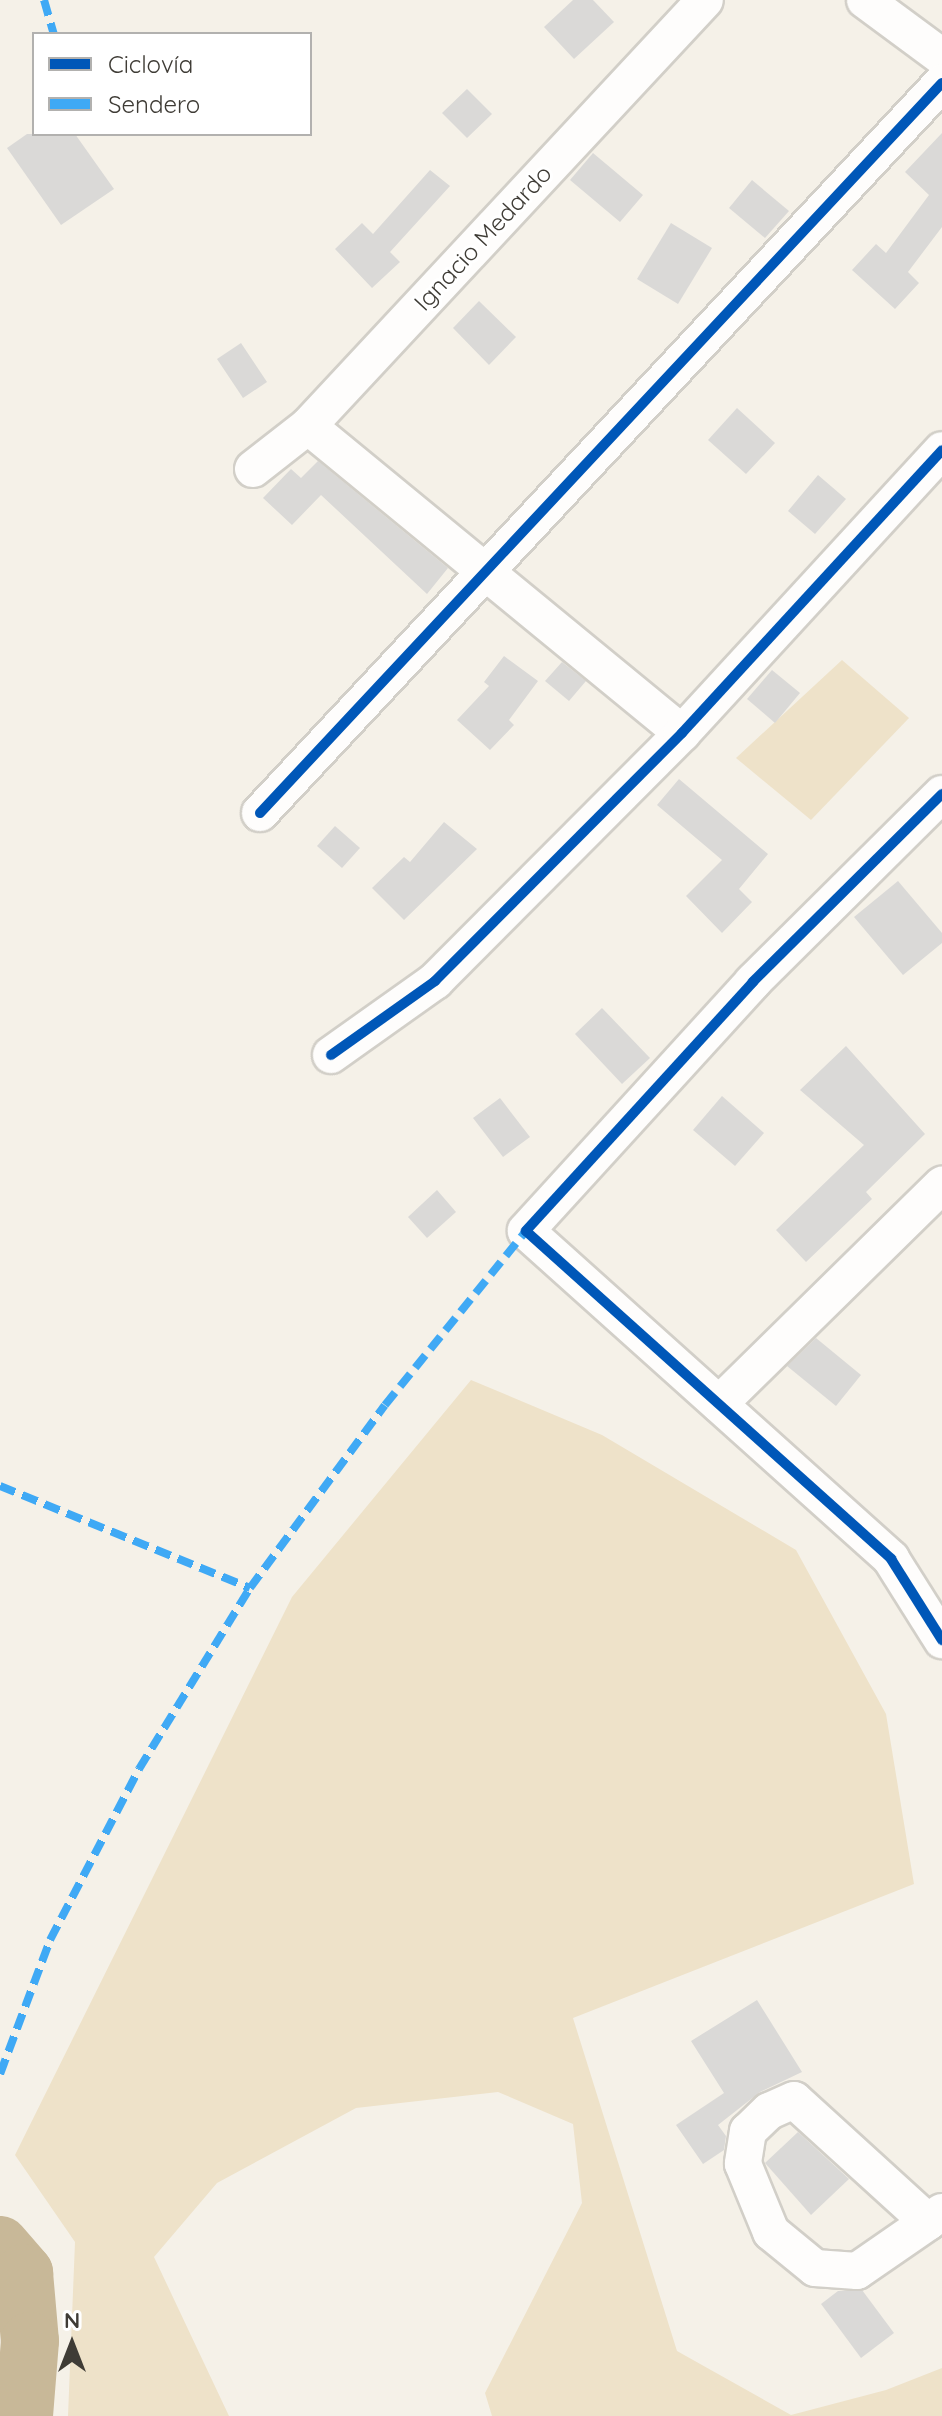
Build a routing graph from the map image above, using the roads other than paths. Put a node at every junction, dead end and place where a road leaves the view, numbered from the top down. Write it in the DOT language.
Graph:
graph roads {
  1 [pos="705,0"];
  2 [pos="865,0"];
  3 [pos="901,13"];
  4 [pos="942,57"];
  5 [pos="942,83"];
  6 [pos="308,426"];
  7 [pos="942,450"];
  8 [pos="253,469"];
  9 [pos="485,567"];
  10 [pos="682,733"];
  11 [pos="942,794"];
  12 [pos="260,813"];
  13 [pos="331,1055"];
  14 [pos="942,1185"];
  15 [pos="719,1404"];
  16 [pos="942,1640"];
  17 [pos="935,2217"];
  1 -- 6 [label="street, Ignacio Medardo"];
  2 -- 3 [label="street"];
  3 -- 4 [label="street"];
  5 -- 9 [label="street"];
  6 -- 8 [label="street, Ignacio Medardo"];
  6 -- 9 [label="street"];
  7 -- 10 [label="street"];
  9 -- 10 [label="street"];
  9 -- 12 [label="street"];
  10 -- 13 [label="street"];
  11 -- 15 [label="street"];
  14 -- 15 [label="street"];
  15 -- 16 [label="street"];
  17 -- 17 [label="street"];
}
